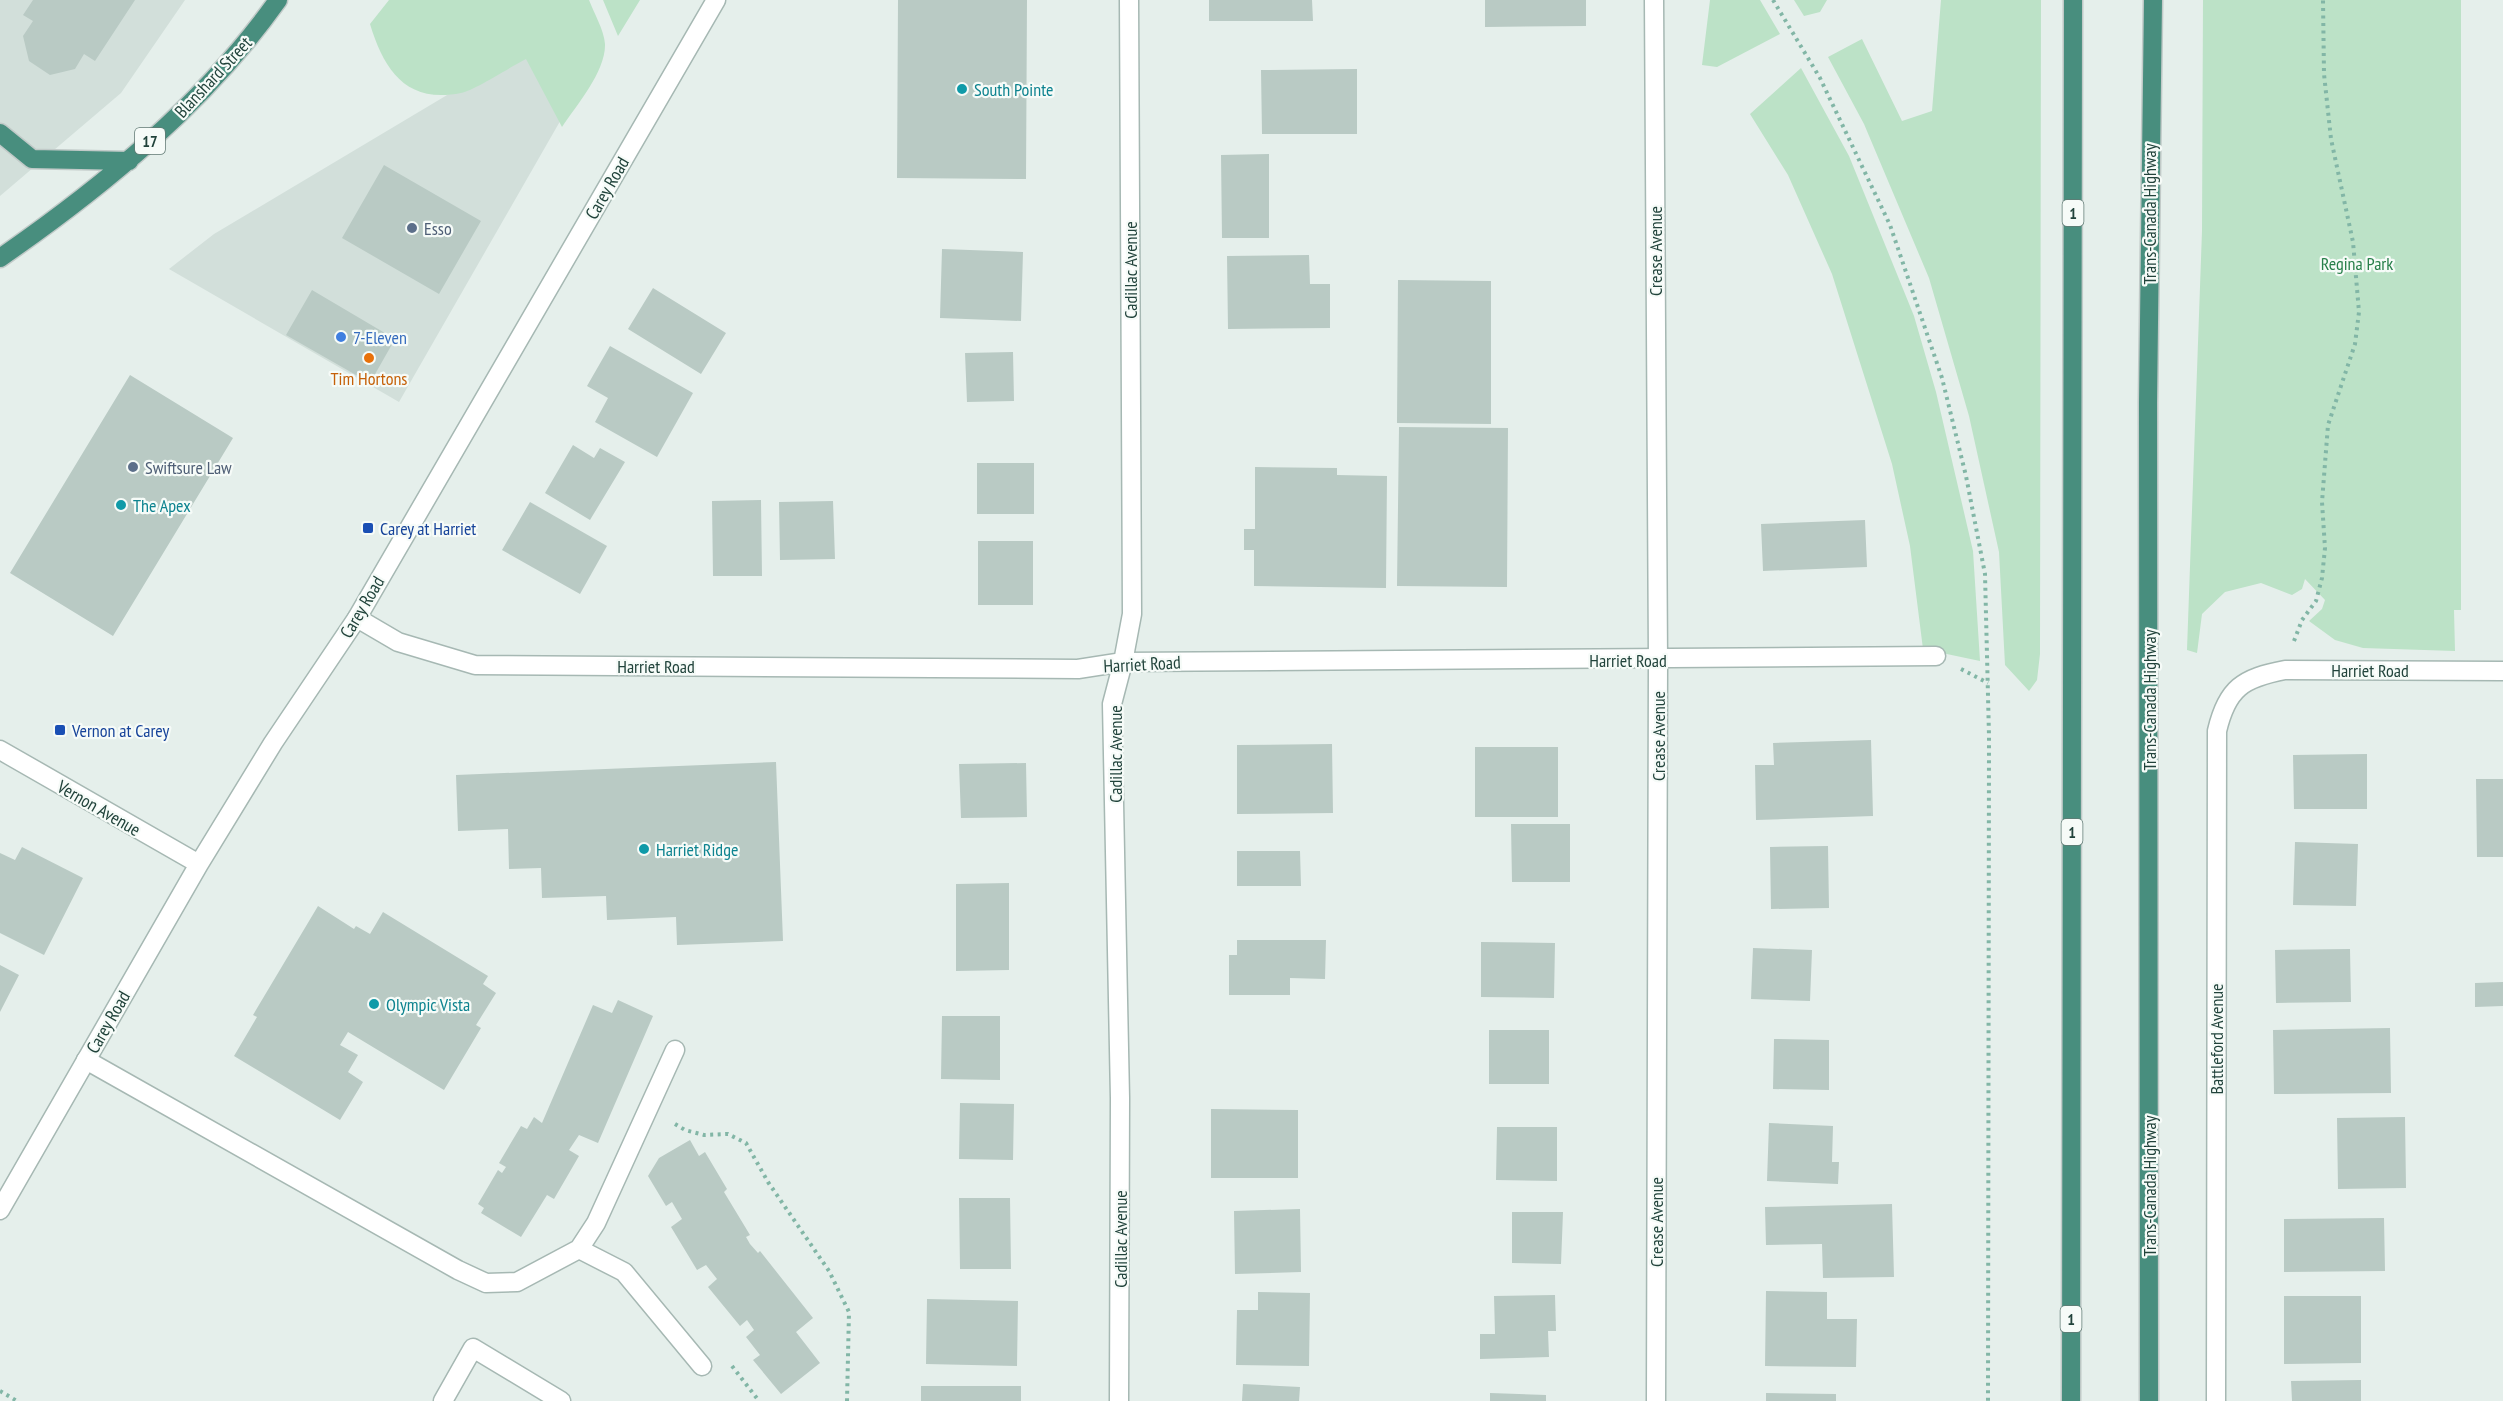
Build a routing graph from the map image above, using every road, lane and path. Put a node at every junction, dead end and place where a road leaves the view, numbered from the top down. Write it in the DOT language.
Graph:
graph roads {
  1 [pos="278,0"];
  2 [pos="716,0"];
  3 [pos="1130,0"];
  4 [pos="1654,0"];
  5 [pos="1773,0"];
  6 [pos="2073,0"];
  7 [pos="2153,0"];
  8 [pos="2323,0"];
  9 [pos="0,133"];
  10 [pos="129,161"];
  11 [pos="0,258"];
  12 [pos="357,618"];
  13 [pos="1936,656"];
  14 [pos="1658,660"];
  15 [pos="1123,662"];
  16 [pos="2285,670"];
  17 [pos="2503,671"];
  18 [pos="2241,686"];
  19 [pos="0,750"];
  20 [pos="199,864"];
  21 [pos="675,1050"];
  22 [pos="86,1060"];
  23 [pos="650,1106"];
  24 [pos="0,1210"];
  25 [pos="579,1249"];
  26 [pos="702,1366"];
  27 [pos="0,1391"];
  28 [pos="18,1401"];
  29 [pos="443,1401"];
  30 [pos="561,1401"];
  31 [pos="759,1401"];
  32 [pos="847,1401"];
  33 [pos="1119,1401"];
  34 [pos="1656,1401"];
  35 [pos="1988,1401"];
  36 [pos="2071,1401"];
  37 [pos="2149,1401"];
  38 [pos="2216,1401"];
  1 -- 10 [label="highway, Blanshard Street / 17"];
  2 -- 12 [label="street, Carey Road"];
  3 -- 15 [label="street, Cadillac Avenue"];
  4 -- 14 [label="street, Crease Avenue"];
  5 -- 35 [label="path"];
  6 -- 36 [label="highway, 1"];
  7 -- 37 [label="highway, Trans-Canada Highway"];
  8 -- 16 [label="path"];
  9 -- 10 [label="highway"];
  10 -- 11 [label="highway, Blanshard Street / 17"];
  12 -- 15 [label="street, Harriet Road"];
  12 -- 20 [label="street, Carey Road"];
  13 -- 14 [label="street, Harriet Road"];
  14 -- 15 [label="street, Harriet Road"];
  14 -- 34 [label="street, Crease Avenue"];
  15 -- 33 [label="street, Cadillac Avenue"];
  16 -- 17 [label="street, Harriet Road"];
  16 -- 18 [label="street, Harriet Road"];
  18 -- 38 [label="street, Battleford Avenue"];
  19 -- 20 [label="street, Vernon Avenue"];
  20 -- 22 [label="street, Carey Road"];
  21 -- 23 [label="street"];
  22 -- 24 [label="street, Carey Road"];
  22 -- 25 [label="street"];
  23 -- 25 [label="street"];
  23 -- 32 [label="path"];
  25 -- 26 [label="street"];
  26 -- 31 [label="path"];
  27 -- 28 [label="path"];
  29 -- 30 [label="street"];
}
